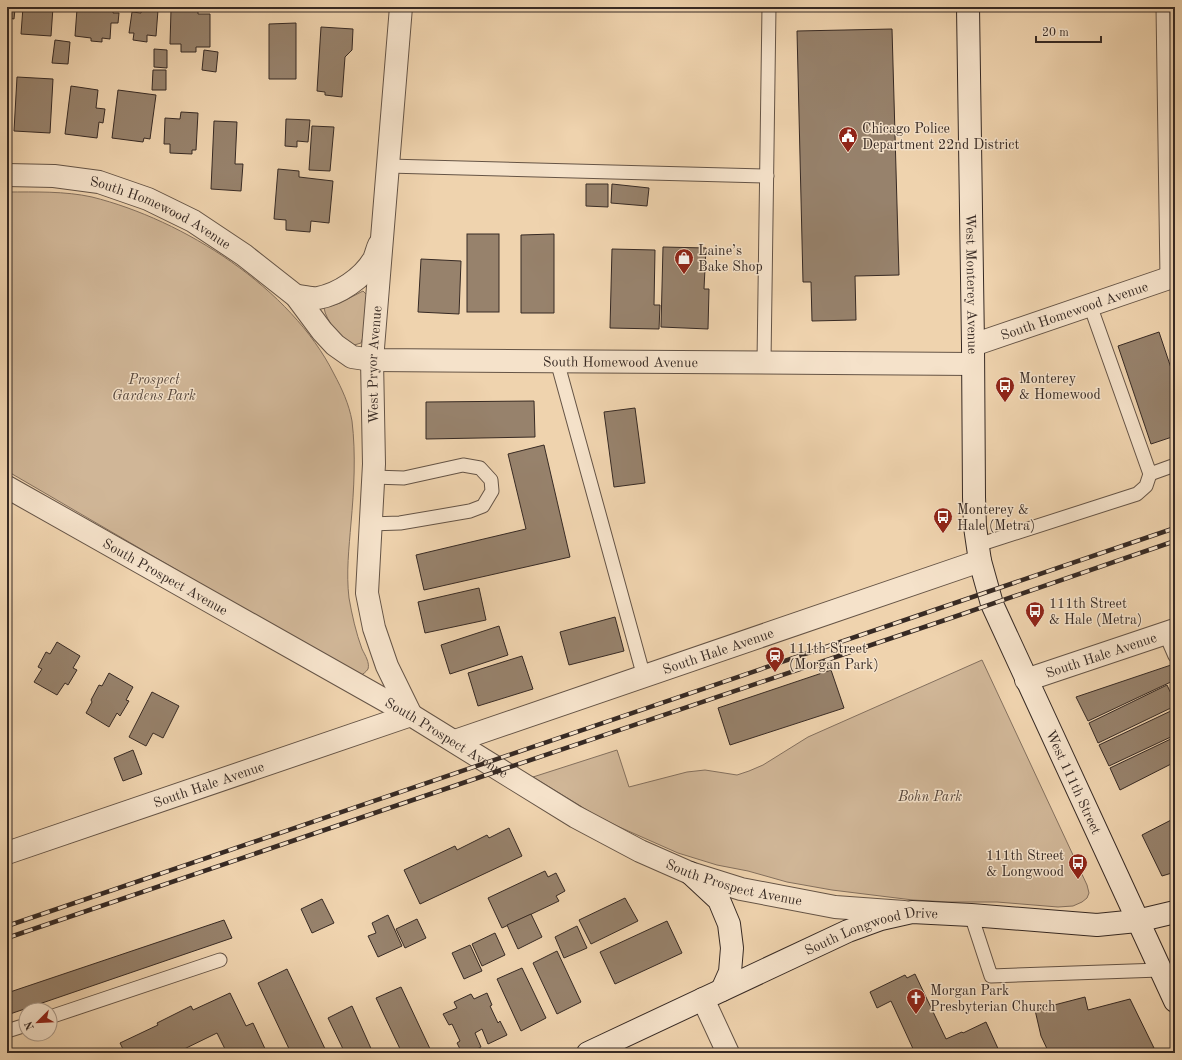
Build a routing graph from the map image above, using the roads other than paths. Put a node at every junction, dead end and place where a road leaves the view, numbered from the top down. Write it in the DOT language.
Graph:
graph roads {
  1 [pos="401,7"];
  2 [pos="770,7"];
  3 [pos="968,7"];
  4 [pos="1163,7"];
  5 [pos="388,166"];
  6 [pos="7,175"];
  7 [pos="767,176"];
  8 [pos="383,233"];
  9 [pos="1171,277"];
  10 [pos="296,296"];
  11 [pos="1090,305"];
  12 [pos="973,354"];
  13 [pos="372,360"];
  14 [pos="557,361"];
  15 [pos="764,362"];
  16 [pos="1175,465"];
  17 [pos="1150,474"];
  18 [pos="373,477"];
  19 [pos="7,487"];
  20 [pos="370,524"];
  21 [pos="979,553"];
  22 [pos="1170,631"];
  23 [pos="1175,656"];
  24 [pos="644,677"];
  25 [pos="1026,680"];
  26 [pos="411,715"];
  27 [pos="455,741"];
  28 [pos="12,846"];
  29 [pos="690,873"];
  30 [pos="912,912"];
  31 [pos="1175,912"];
  32 [pos="971,915"];
  33 [pos="1138,921"];
  34 [pos="220,960"];
  35 [pos="1160,970"];
  36 [pos="712,995"];
  37 [pos="1175,1001"];
  38 [pos="58,1014"];
  39 [pos="18,1028"];
  40 [pos="7,1031"];
  41 [pos="588,1053"];
  42 [pos="728,1053"];
  1 -- 5 [label="street, West Pryor Avenue"];
  2 -- 7 [label="lane"];
  3 -- 12 [label="street, West Monterey Avenue"];
  4 -- 9 [label="lane"];
  5 -- 7 [label="lane"];
  5 -- 8 [label="street, West Pryor Avenue"];
  6 -- 10 [label="street, South Homewood Avenue"];
  7 -- 15 [label="lane"];
  8 -- 10 [label="street"];
  8 -- 13 [label="street, West Pryor Avenue"];
  9 -- 11 [label="street, South Homewood Avenue"];
  10 -- 13 [label="street, South Homewood Avenue"];
  11 -- 12 [label="street, South Homewood Avenue"];
  11 -- 17 [label="lane"];
  12 -- 15 [label="street, South Homewood Avenue"];
  12 -- 21 [label="street, West Monterey Avenue"];
  13 -- 14 [label="street, South Homewood Avenue"];
  13 -- 18 [label="street, West Pryor Avenue"];
  14 -- 15 [label="street, South Homewood Avenue"];
  14 -- 24 [label="lane"];
  16 -- 17 [label="lane"];
  17 -- 21 [label="lane"];
  18 -- 20 [label="street, West Pryor Avenue"];
  18 -- 20 [label="lane"];
  19 -- 26 [label="street, South Prospect Avenue"];
  20 -- 26 [label="street, West Pryor Avenue"];
  21 -- 24 [label="street, South Hale Avenue"];
  21 -- 25 [label="street, West 111th Street"];
  22 -- 23 [label="lane"];
  22 -- 25 [label="street, South Hale Avenue"];
  24 -- 27 [label="street, South Hale Avenue"];
  25 -- 33 [label="street, West 111th Street"];
  26 -- 27 [label="street, South Prospect Avenue"];
  26 -- 28 [label="street, South Hale Avenue"];
  27 -- 29 [label="street, South Prospect Avenue"];
  29 -- 30 [label="street, South Prospect Avenue"];
  29 -- 36 [label="street"];
  30 -- 32 [label="street, South Longwood Drive"];
  30 -- 36 [label="street, South Longwood Drive"];
  31 -- 33 [label="street, South Longwood Drive"];
  32 -- 33 [label="street, South Longwood Drive"];
  32 -- 35 [label="lane"];
  33 -- 35 [label="street, West 111th Street"];
  34 -- 38 [label="lane"];
  35 -- 37 [label="street, West 111th Street"];
  36 -- 41 [label="street, South Longwood Drive"];
  36 -- 42 [label="street"];
  39 -- 40 [label="lane"];
}
